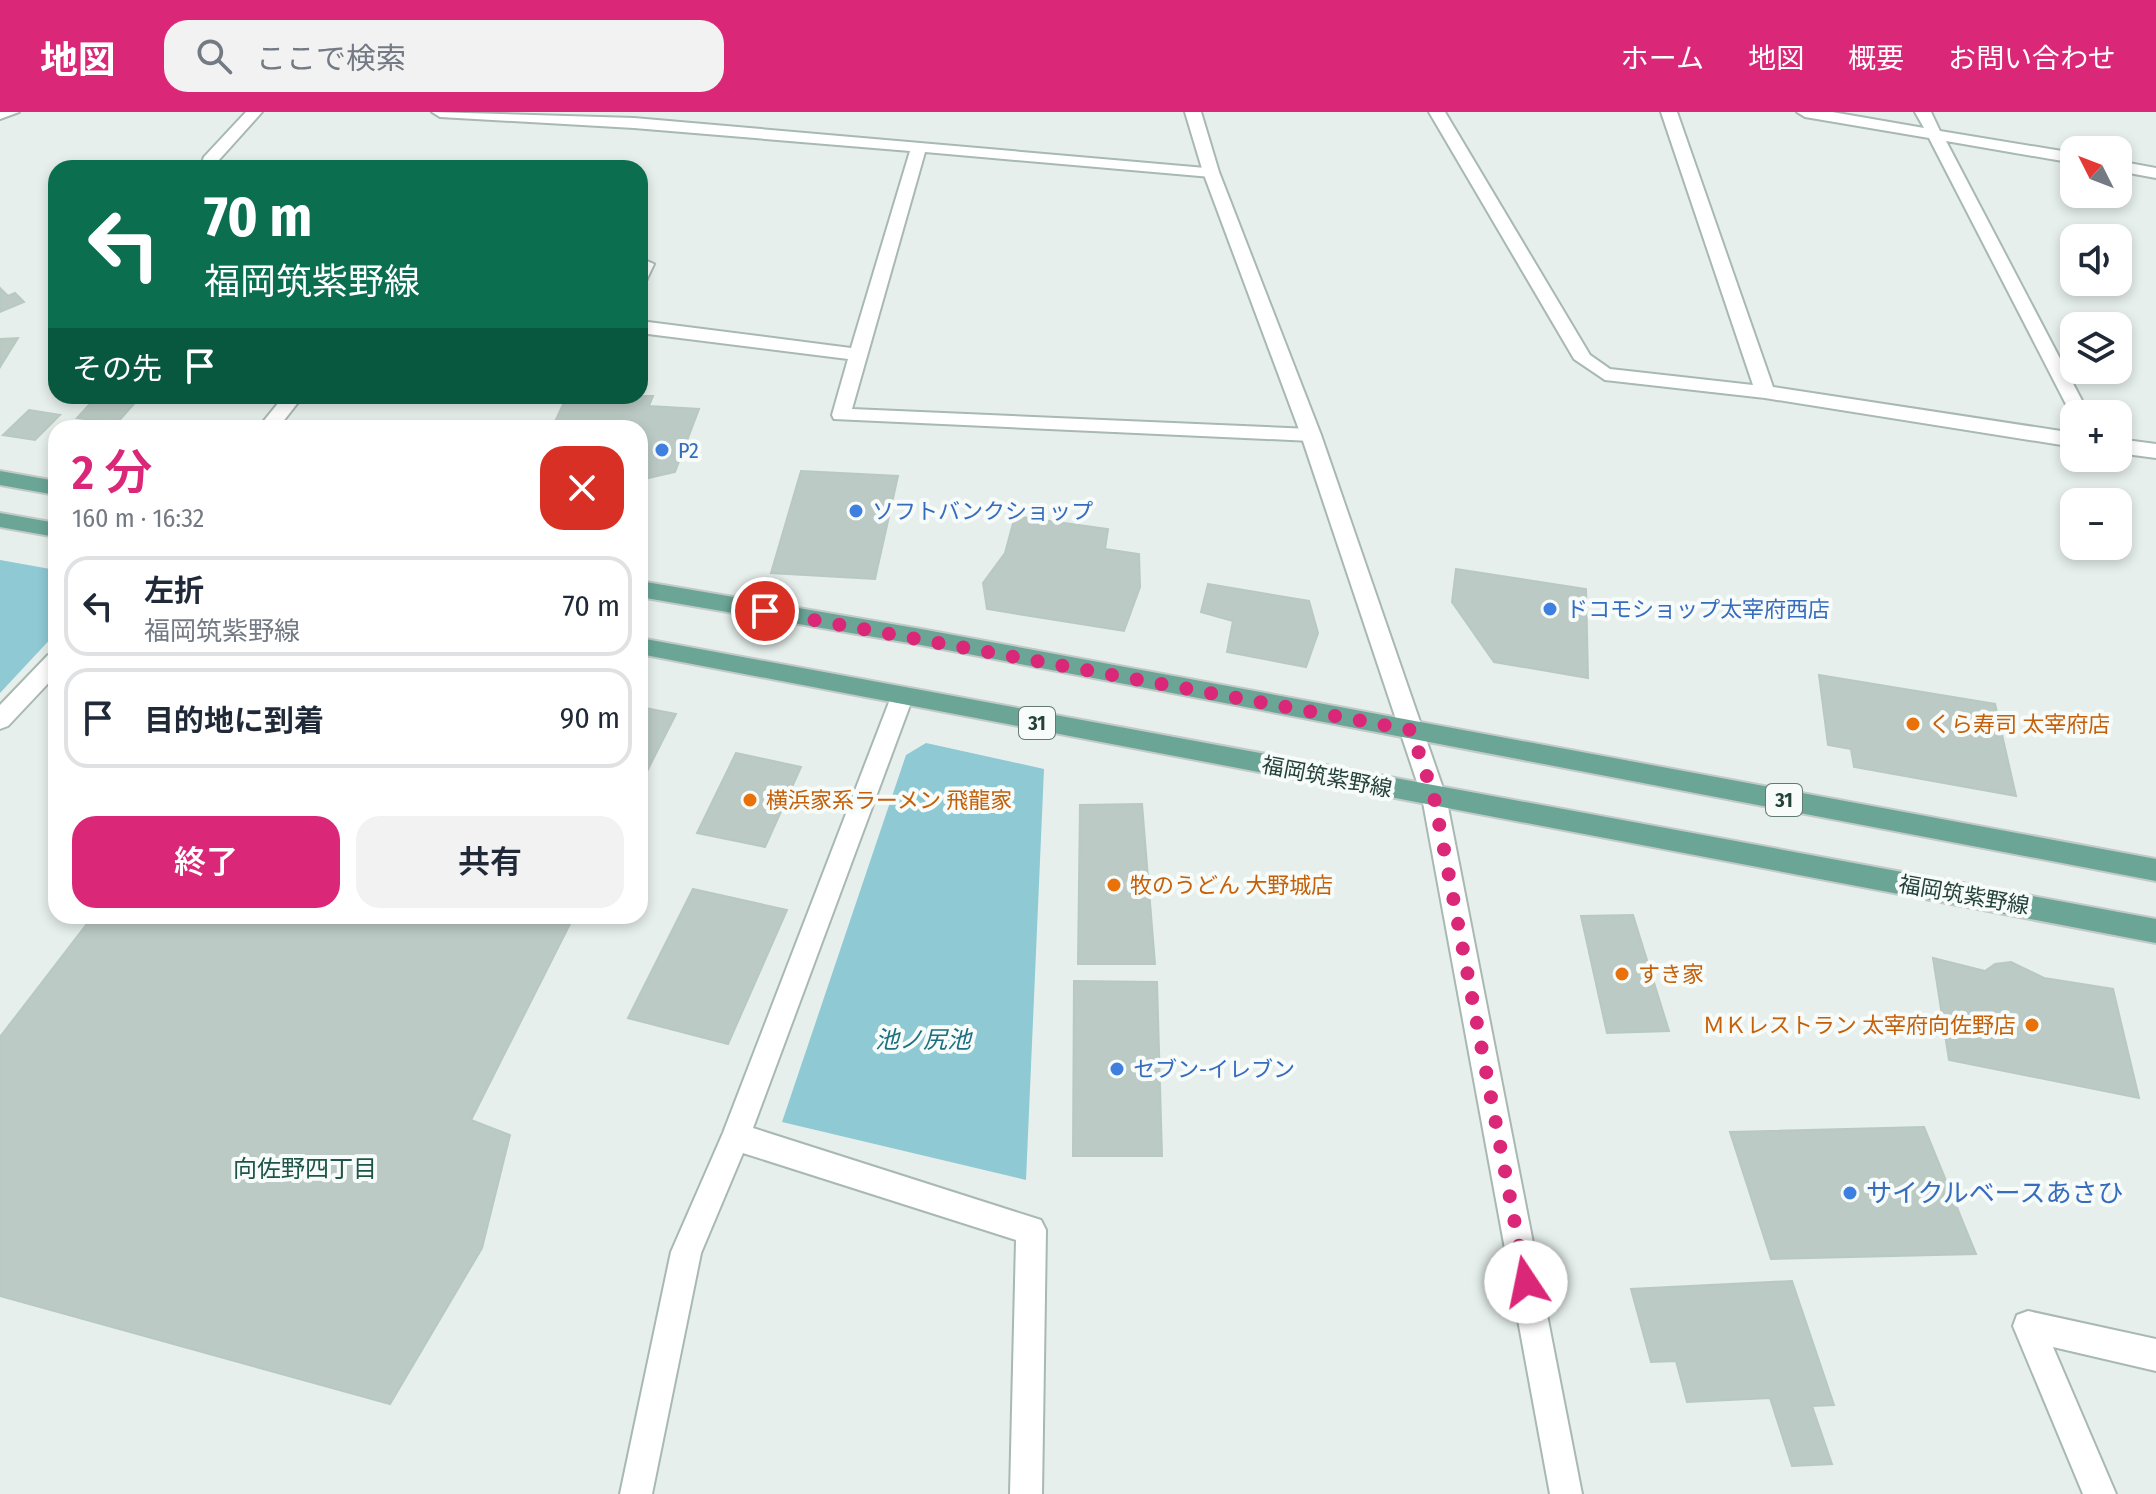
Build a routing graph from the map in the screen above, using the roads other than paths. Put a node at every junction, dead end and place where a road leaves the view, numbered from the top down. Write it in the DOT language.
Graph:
graph roads {
  1 [pos="11,112"];
  2 [pos="254,112"];
  3 [pos="440,112"];
  4 [pos="1193,112"];
  5 [pos="1437,112"];
  6 [pos="1669,112"];
  7 [pos="1805,112"];
  8 [pos="1923,112"];
  9 [pos="0,114"];
  10 [pos="638,118"];
  11 [pos="1934,134"];
  12 [pos="918,149"];
  13 [pos="2060,156"];
  14 [pos="210,160"];
  15 [pos="2132,169"];
  16 [pos="1211,172"];
  17 [pos="2156,173"];
  18 [pos="648,328"];
  19 [pos="858,355"];
  20 [pos="1765,392"];
  21 [pos="2073,400"];
  22 [pos="288,404"];
  23 [pos="274,420"];
  24 [pos="1311,435"];
  25 [pos="2060,438"];
  26 [pos="2132,448"];
  27 [pos="2156,451"];
  28 [pos="0,478"];
  29 [pos="48,487"];
  30 [pos="0,520"];
  31 [pos="48,529"];
  32 [pos="648,590"];
  33 [pos="648,648"];
  34 [pos="48,669"];
  35 [pos="902,697"];
  36 [pos="0,720"];
  37 [pos="1411,730"];
  38 [pos="1434,797"];
  39 [pos="2156,870"];
  40 [pos="2156,931"];
  41 [pos="736,1137"];
  42 [pos="2156,1355"];
  43 [pos="636,1494"];
  44 [pos="1026,1494"];
  45 [pos="1566,1494"];
  46 [pos="2100,1494"];
  1 -- 9 [label="street"];
  2 -- 14 [label="street"];
  3 -- 10 [label="street"];
  4 -- 16 [label="street"];
  5 -- 20 [label="street"];
  6 -- 20 [label="street"];
  7 -- 11 [label="street"];
  8 -- 11 [label="street"];
  10 -- 12 [label="street"];
  11 -- 13 [label="street"];
  11 -- 21 [label="street"];
  12 -- 16 [label="street"];
  12 -- 19 [label="street"];
  15 -- 17 [label="street"];
  16 -- 24 [label="street"];
  18 -- 19 [label="street"];
  19 -- 24 [label="street"];
  20 -- 25 [label="street"];
  22 -- 23 [label="street"];
  24 -- 37 [label="street"];
  26 -- 27 [label="street"];
  28 -- 29 [label="main road"];
  30 -- 31 [label="main road"];
  32 -- 37 [label="main road, 31"];
  33 -- 35 [label="main road, 福岡筑紫野線 / 31"];
  34 -- 36 [label="street"];
  35 -- 38 [label="main road, 福岡筑紫野線 / 31"];
  35 -- 41 [label="street"];
  37 -- 38 [label="street"];
  37 -- 39 [label="main road, 31"];
  38 -- 40 [label="main road, 福岡筑紫野線 / 31"];
  38 -- 45 [label="street"];
  41 -- 43 [label="street"];
  41 -- 44 [label="street"];
  42 -- 46 [label="street"];
}
